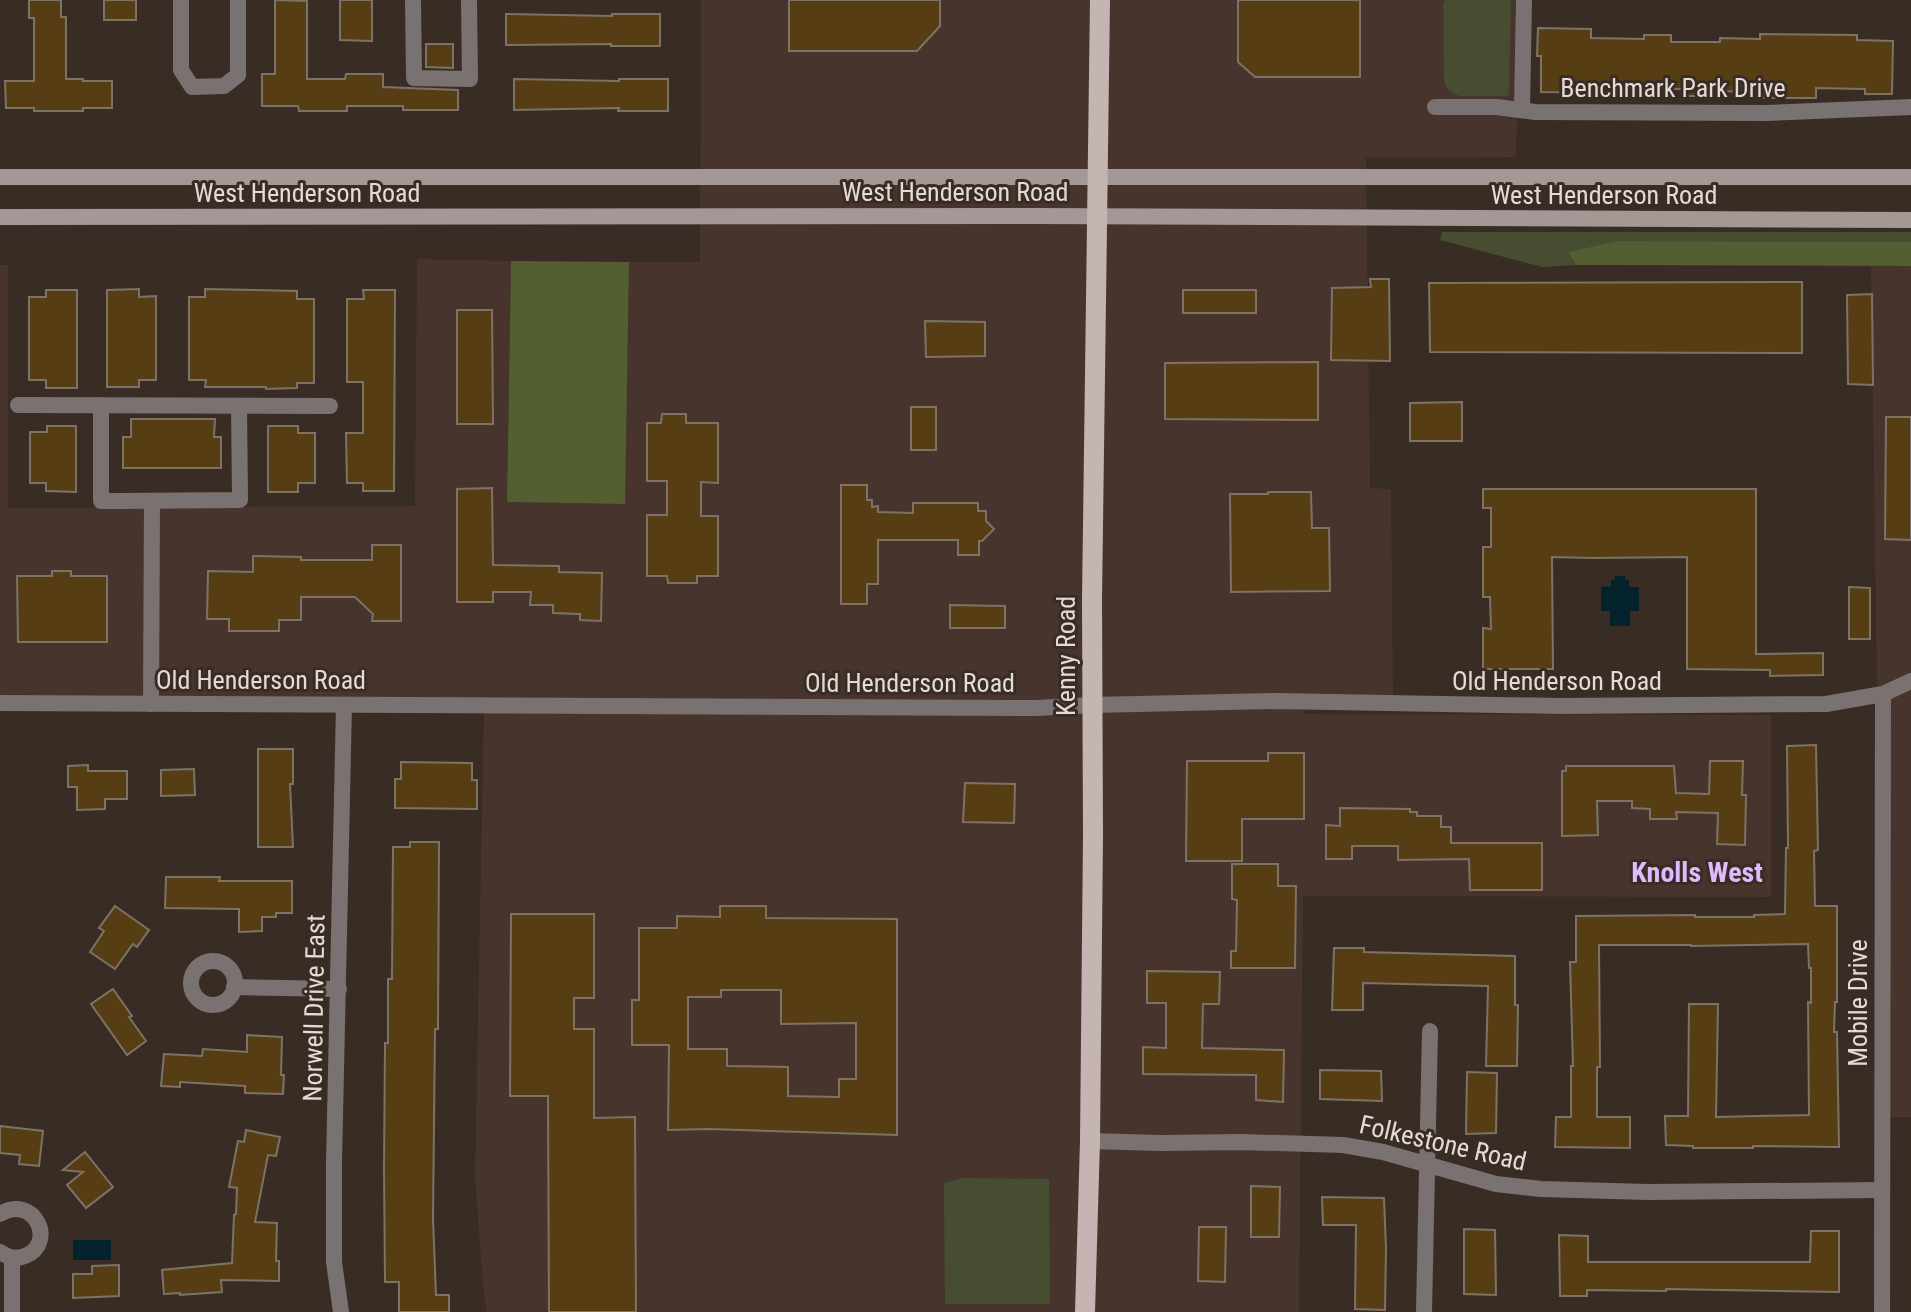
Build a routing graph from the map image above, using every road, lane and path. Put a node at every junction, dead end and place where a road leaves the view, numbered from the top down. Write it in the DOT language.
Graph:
graph roads {
  1 [pos="181,0"];
  2 [pos="238,0"];
  3 [pos="413,0"];
  4 [pos="469,0"];
  5 [pos="1100,0"];
  6 [pos="1524,0"];
  7 [pos="1435,107"];
  8 [pos="1911,107"];
  9 [pos="1522,110"];
  10 [pos="0,177"];
  11 [pos="1096,177"];
  12 [pos="1911,177"];
  13 [pos="1096,216"];
  14 [pos="0,217"];
  15 [pos="1911,220"];
  16 [pos="18,405"];
  17 [pos="101,405"];
  18 [pos="239,406"];
  19 [pos="330,406"];
  20 [pos="152,501"];
  21 [pos="1911,681"];
  22 [pos="1883,694"];
  23 [pos="0,703"];
  24 [pos="151,704"];
  25 [pos="344,705"];
  26 [pos="1092,705"];
  27 [pos="234,987"];
  28 [pos="339,989"];
  29 [pos="1430,1031"];
  30 [pos="1090,1141"];
  31 [pos="1428,1164"];
  32 [pos="1882,1190"];
  33 [pos="0,1214"];
  34 [pos="6,1255"];
  35 [pos="12,1312"];
  36 [pos="341,1312"];
  37 [pos="1085,1312"];
  38 [pos="1424,1312"];
  39 [pos="1882,1312"];
  1 -- 2 [label="street"];
  3 -- 4 [label="street"];
  5 -- 11 [label="main road, Kenny Road"];
  6 -- 9 [label="street"];
  7 -- 9 [label="street, Benchmark Park Drive"];
  8 -- 9 [label="street, Benchmark Park Drive"];
  10 -- 11 [label="main road, West Henderson Road"];
  11 -- 12 [label="main road, West Henderson Road"];
  11 -- 13 [label="main road, Kenny Road"];
  13 -- 14 [label="main road, West Henderson Road"];
  13 -- 15 [label="main road, West Henderson Road"];
  13 -- 26 [label="main road, Kenny Road"];
  16 -- 17 [label="street"];
  17 -- 18 [label="street"];
  17 -- 20 [label="street"];
  18 -- 19 [label="street"];
  18 -- 20 [label="street"];
  20 -- 24 [label="street"];
  21 -- 22 [label="street, Old Henderson Road"];
  22 -- 26 [label="street, Old Henderson Road"];
  22 -- 32 [label="street, Mobile Drive"];
  23 -- 24 [label="street, Old Henderson Road"];
  24 -- 25 [label="street, Old Henderson Road"];
  25 -- 26 [label="street, Old Henderson Road"];
  25 -- 28 [label="street, Norwell Drive East"];
  26 -- 30 [label="main road, Kenny Road"];
  27 -- 28 [label="street"];
  28 -- 36 [label="street, Norwell Drive East"];
  29 -- 31 [label="street"];
  30 -- 31 [label="street, Folkestone Road"];
  30 -- 37 [label="main road, Kenny Road"];
  31 -- 32 [label="street, Folkestone Road"];
  31 -- 38 [label="street"];
  32 -- 39 [label="street, Mobile Drive"];
  33 -- 34 [label="street"];
  34 -- 35 [label="street"];
}
